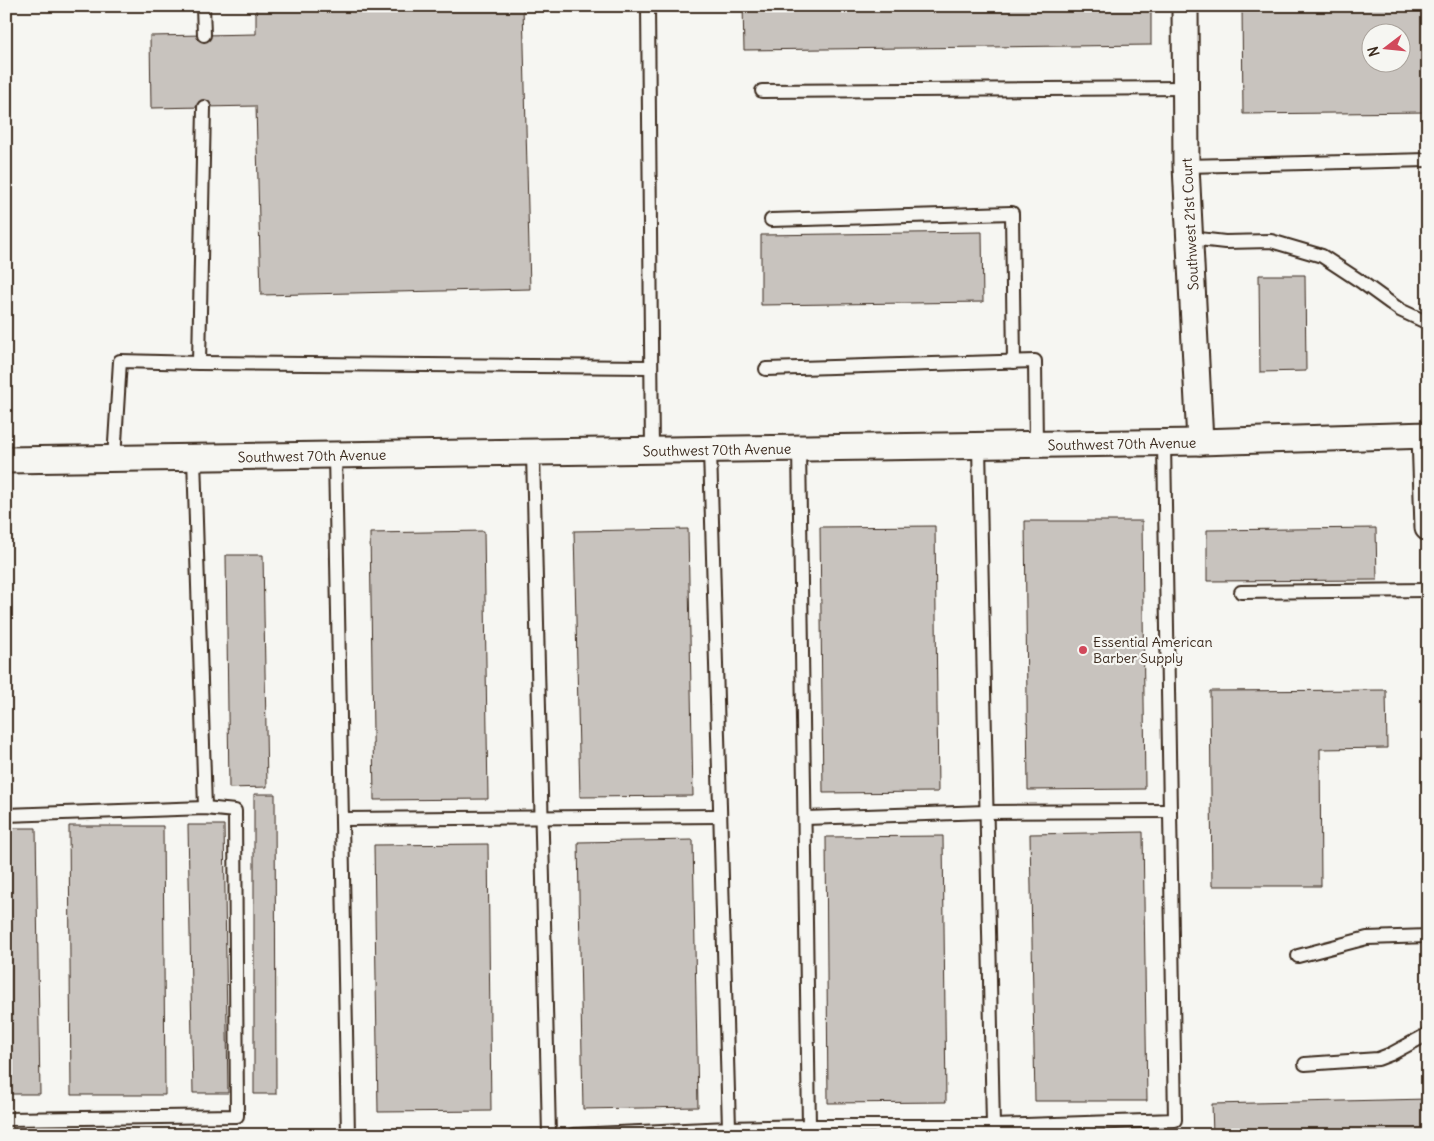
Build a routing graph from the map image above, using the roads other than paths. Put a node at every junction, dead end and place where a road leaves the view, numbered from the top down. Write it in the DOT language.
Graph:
graph roads {
  1 [pos="203,6"];
  2 [pos="648,6"];
  3 [pos="1185,6"];
  4 [pos="204,35"];
  5 [pos="1186,88"];
  6 [pos="762,91"];
  7 [pos="204,107"];
  8 [pos="1428,160"];
  9 [pos="1186,166"];
  10 [pos="771,220"];
  11 [pos="1190,238"];
  12 [pos="1428,323"];
  13 [pos="1014,362"];
  14 [pos="200,363"];
  15 [pos="651,367"];
  16 [pos="766,369"];
  17 [pos="1426,435"];
  18 [pos="1200,442"];
  19 [pos="1164,443"];
  20 [pos="1036,445"];
  21 [pos="979,446"];
  22 [pos="799,448"];
  23 [pos="710,450"];
  24 [pos="652,451"];
  25 [pos="533,453"];
  26 [pos="335,456"];
  27 [pos="194,458"];
  28 [pos="114,459"];
  29 [pos="6,460"];
  30 [pos="1428,528"];
  31 [pos="1428,590"];
  32 [pos="1241,592"];
  33 [pos="206,808"];
  34 [pos="1170,810"];
  35 [pos="987,812"];
  36 [pos="6,816"];
  37 [pos="720,816"];
  38 [pos="541,817"];
  39 [pos="805,818"];
  40 [pos="342,819"];
  41 [pos="1428,936"];
  42 [pos="1298,956"];
  43 [pos="1428,1034"];
  44 [pos="1305,1064"];
  45 [pos="6,1120"];
  46 [pos="809,1126"];
  47 [pos="993,1126"];
  48 [pos="729,1128"];
  49 [pos="348,1135"];
  50 [pos="548,1135"];
  51 [pos="573,1135"];
  1 -- 4 [label="lane"];
  2 -- 15 [label="lane"];
  3 -- 5 [label="street, Southwest 21st Court"];
  5 -- 6 [label="lane"];
  5 -- 9 [label="street, Southwest 21st Court"];
  7 -- 14 [label="lane"];
  8 -- 9 [label="lane"];
  9 -- 11 [label="street, Southwest 21st Court"];
  10 -- 13 [label="lane"];
  11 -- 12 [label="lane"];
  11 -- 18 [label="street, Southwest 21st Court"];
  13 -- 16 [label="lane"];
  13 -- 20 [label="lane"];
  14 -- 15 [label="lane"];
  14 -- 28 [label="lane"];
  15 -- 24 [label="lane"];
  17 -- 18 [label="street, Southwest 70th Avenue"];
  17 -- 30 [label="street"];
  18 -- 19 [label="street, Southwest 70th Avenue"];
  19 -- 20 [label="street, Southwest 70th Avenue"];
  19 -- 34 [label="lane"];
  20 -- 21 [label="street, Southwest 70th Avenue"];
  21 -- 22 [label="street, Southwest 70th Avenue"];
  21 -- 35 [label="lane"];
  22 -- 23 [label="street, Southwest 70th Avenue"];
  22 -- 39 [label="lane"];
  23 -- 24 [label="street, Southwest 70th Avenue"];
  23 -- 37 [label="lane"];
  24 -- 25 [label="street, Southwest 70th Avenue"];
  25 -- 26 [label="street, Southwest 70th Avenue"];
  25 -- 38 [label="lane"];
  26 -- 27 [label="street, Southwest 70th Avenue"];
  26 -- 40 [label="lane"];
  27 -- 28 [label="street, Southwest 70th Avenue"];
  27 -- 33 [label="lane"];
  28 -- 29 [label="street, Southwest 70th Avenue"];
  31 -- 32 [label="lane"];
  33 -- 36 [label="lane"];
  33 -- 45 [label="lane"];
  34 -- 35 [label="lane"];
  34 -- 47 [label="lane"];
  35 -- 39 [label="lane"];
  35 -- 47 [label="lane"];
  37 -- 38 [label="lane"];
  37 -- 48 [label="lane"];
  38 -- 40 [label="lane"];
  38 -- 50 [label="lane"];
  39 -- 46 [label="lane"];
  40 -- 49 [label="lane"];
  41 -- 42 [label="lane"];
  43 -- 44 [label="lane"];
  46 -- 47 [label="lane"];
  46 -- 48 [label="lane"];
  48 -- 51 [label="lane"];
}
